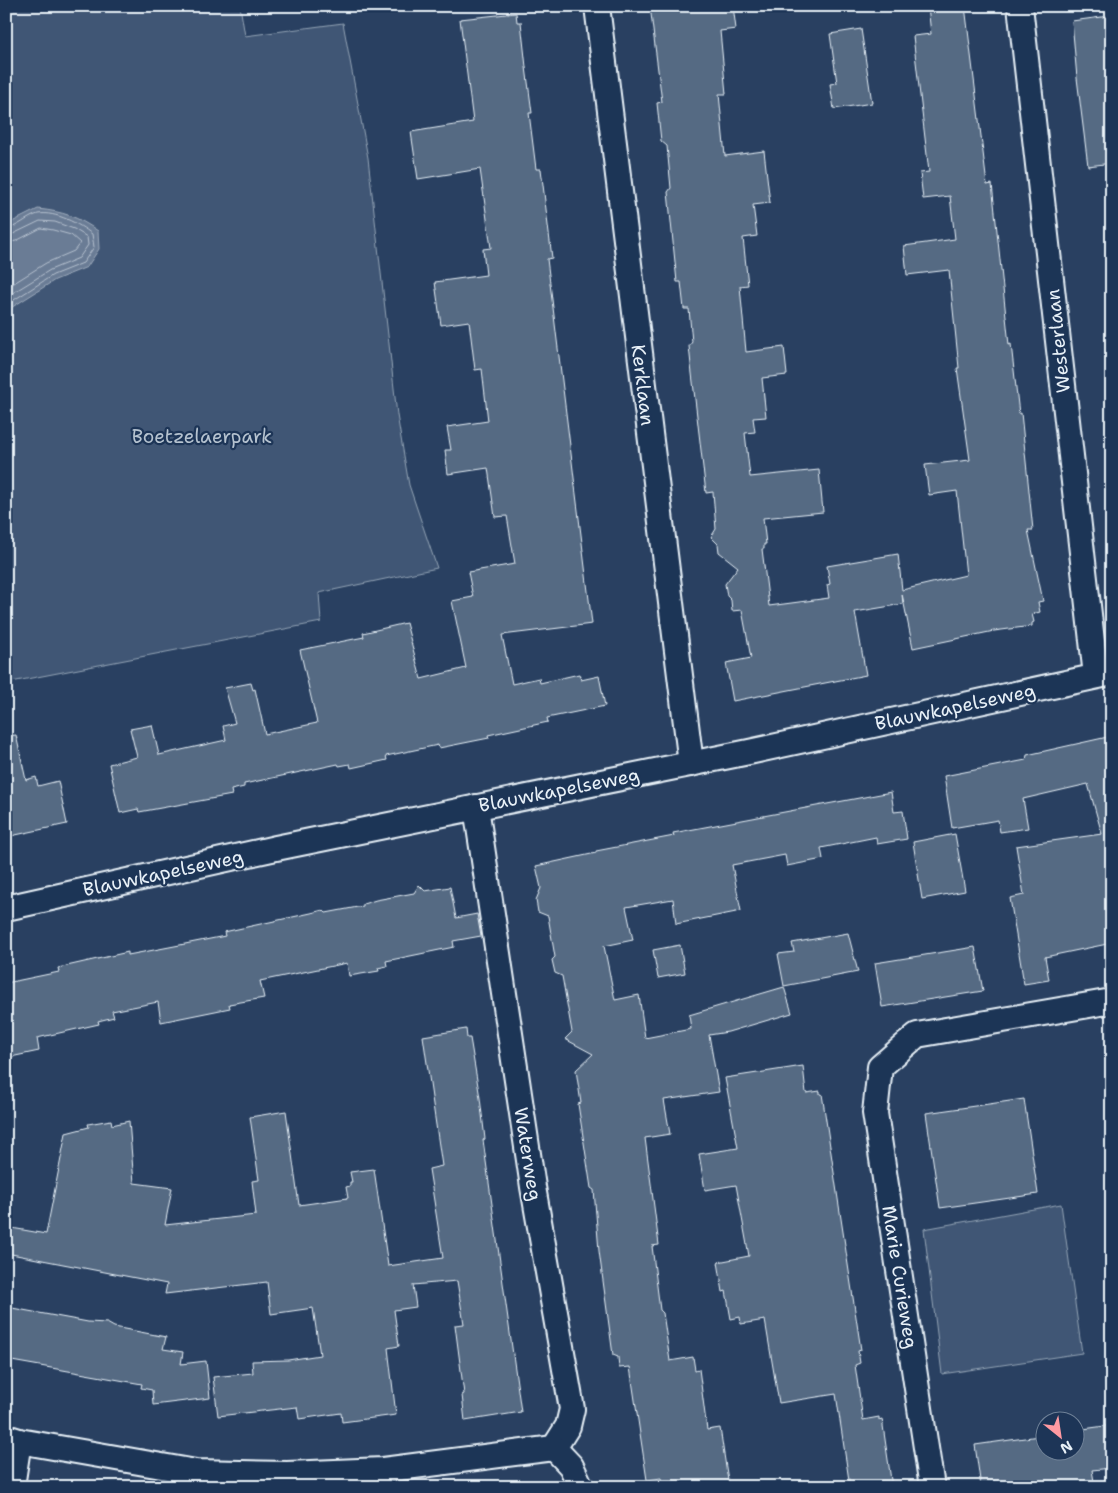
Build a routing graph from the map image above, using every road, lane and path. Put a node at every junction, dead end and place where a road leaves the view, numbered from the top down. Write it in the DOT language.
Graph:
graph roads {
  1 [pos="597,6"];
  2 [pos="1020,6"];
  3 [pos="1104,675"];
  4 [pos="691,764"];
  5 [pos="476,807"];
  6 [pos="6,908"];
  7 [pos="1112,1001"];
  8 [pos="13,1439"];
  9 [pos="554,1448"];
  10 [pos="14,1487"];
  11 [pos="581,1487"];
  12 [pos="932,1487"];
  1 -- 4 [label="street, Kerklaan"];
  2 -- 3 [label="street, Westerlaan"];
  3 -- 4 [label="street, Blauwkapelseweg"];
  4 -- 5 [label="street, Blauwkapelseweg"];
  5 -- 6 [label="street, Blauwkapelseweg"];
  5 -- 9 [label="street, Waterweg"];
  7 -- 12 [label="street, Marie Curieweg"];
  8 -- 9 [label="street"];
  8 -- 10 [label="street"];
  9 -- 11 [label="street"];
}
